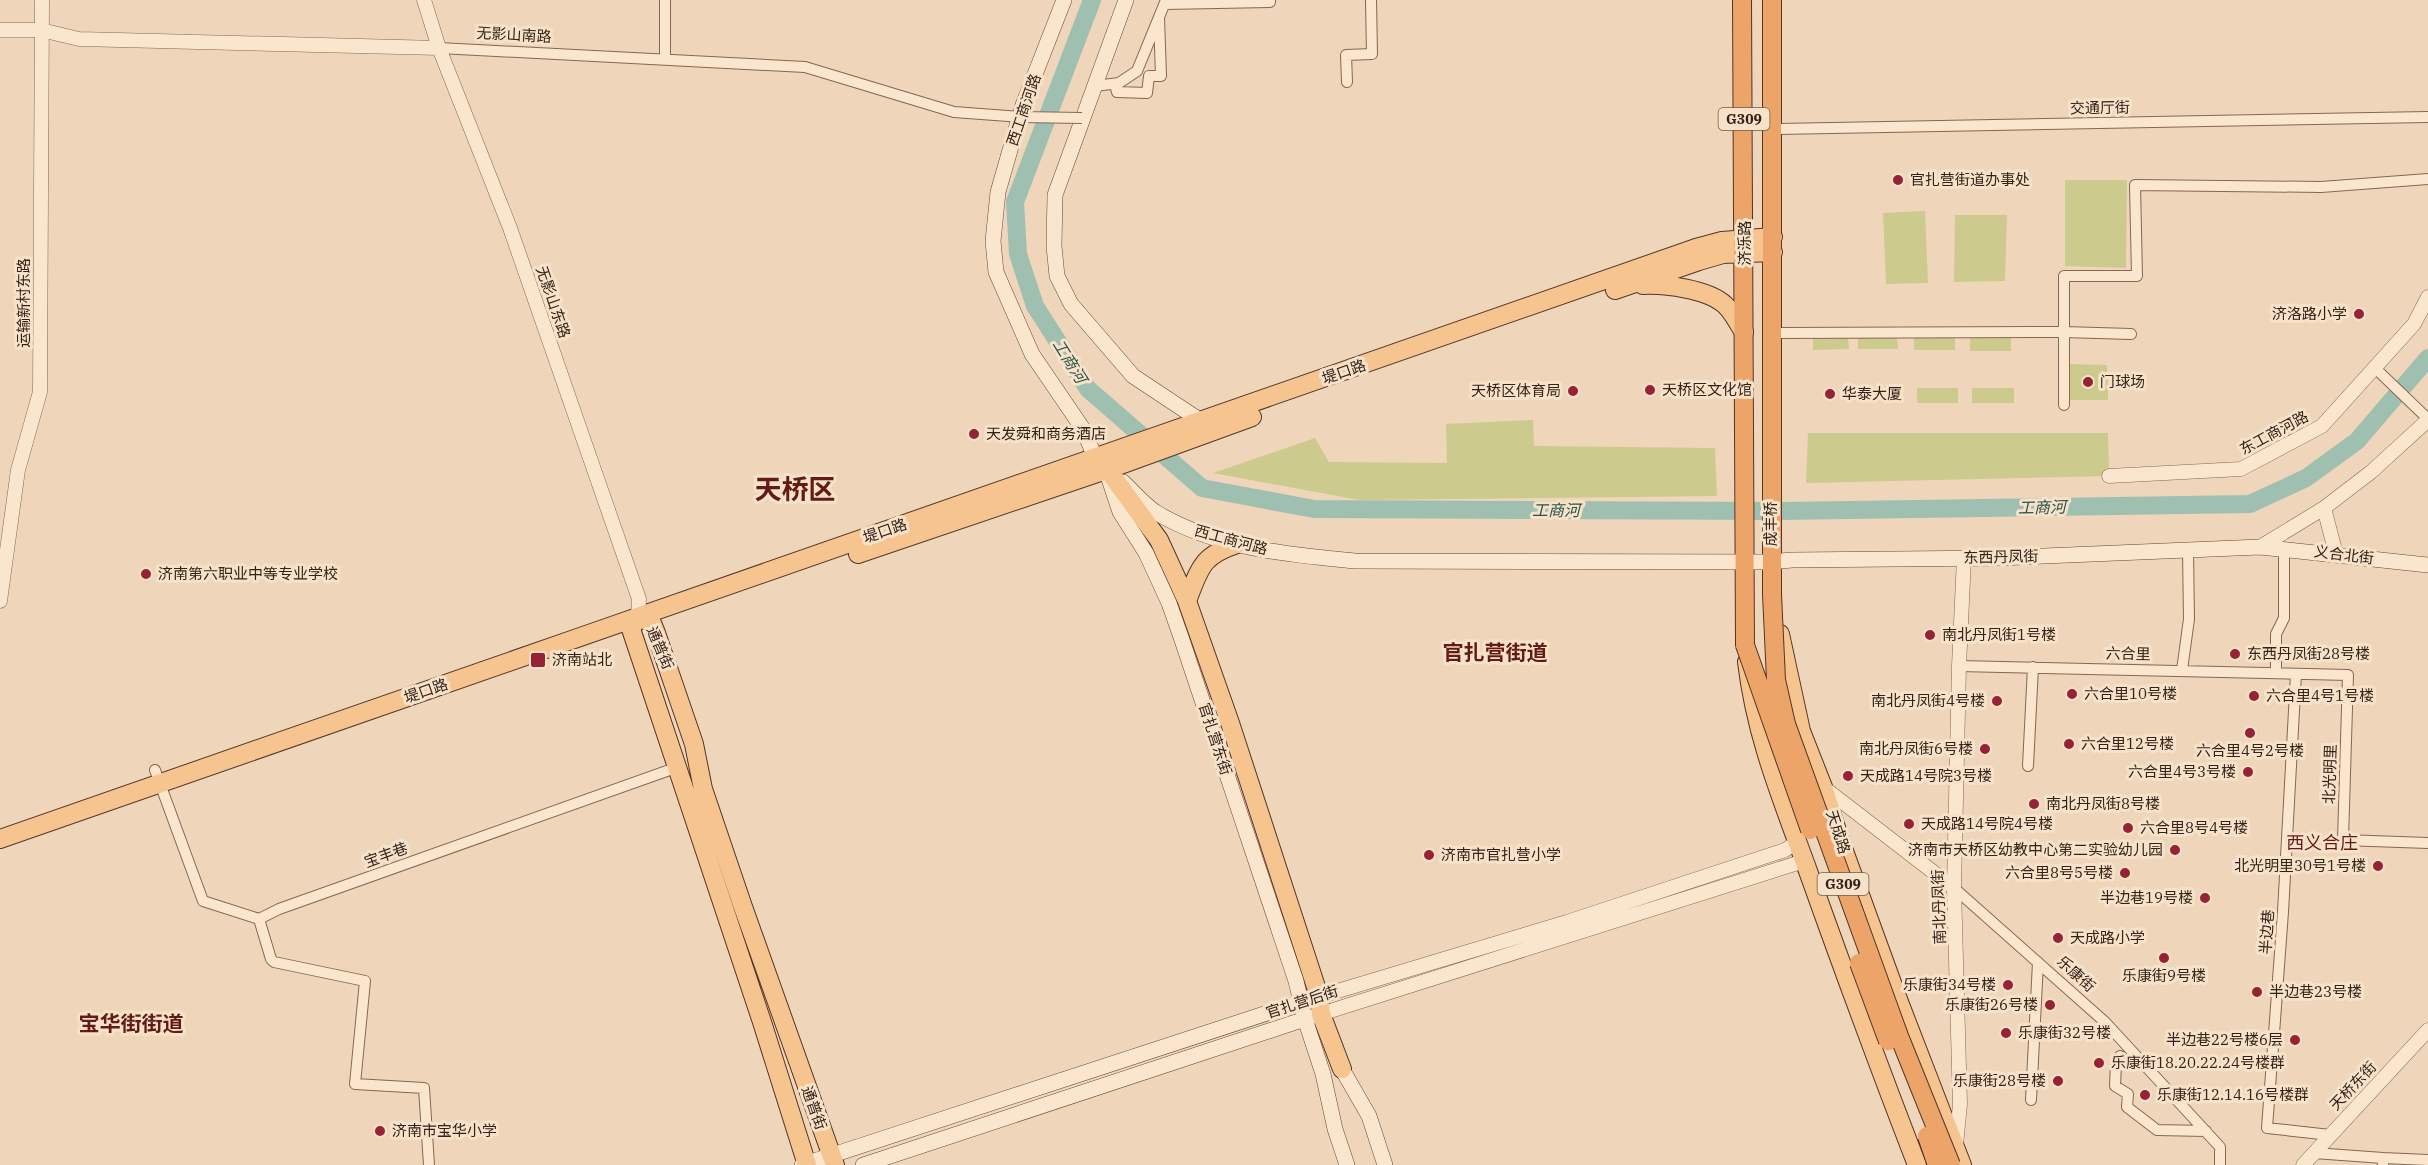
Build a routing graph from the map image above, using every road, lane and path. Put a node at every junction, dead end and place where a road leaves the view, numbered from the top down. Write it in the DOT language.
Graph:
graph roads {
  1 [pos="42,0"];
  2 [pos="424,0"];
  3 [pos="665,0"];
  4 [pos="1064,0"];
  5 [pos="1126,0"];
  6 [pos="1270,0"];
  7 [pos="1371,0"];
  8 [pos="1742,0"];
  9 [pos="1772,0"];
  10 [pos="1226,1"];
  11 [pos="1165,2"];
  12 [pos="1159,18"];
  13 [pos="0,30"];
  14 [pos="41,30"];
  15 [pos="439,48"];
  16 [pos="664,59"];
  17 [pos="1347,82"];
  18 [pos="1115,84"];
  19 [pos="1095,86"];
  20 [pos="1020,117"];
  21 [pos="1082,117"];
  22 [pos="2428,117"];
  23 [pos="1772,129"];
  24 [pos="2428,179"];
  25 [pos="1745,245"];
  26 [pos="1773,245"];
  27 [pos="1629,285"];
  28 [pos="2428,297"];
  29 [pos="1744,332"];
  30 [pos="2064,332"];
  31 [pos="1773,333"];
  32 [pos="2131,334"];
  33 [pos="2374,368"];
  34 [pos="2064,405"];
  35 [pos="2428,420"];
  36 [pos="1208,426"];
  37 [pos="1103,466"];
  38 [pos="2109,476"];
  39 [pos="1744,486"];
  40 [pos="1772,486"];
  41 [pos="2324,508"];
  42 [pos="1236,544"];
  43 [pos="2260,547"];
  44 [pos="2284,548"];
  45 [pos="2188,550"];
  46 [pos="2336,554"];
  47 [pos="1964,558"];
  48 [pos="1742,561"];
  49 [pos="1771,562"];
  50 [pos="2428,564"];
  51 [pos="1772,594"];
  52 [pos="0,601"];
  53 [pos="1187,601"];
  54 [pos="640,623"];
  55 [pos="1744,645"];
  56 [pos="1959,666"];
  57 [pos="2032,667"];
  58 [pos="2182,670"];
  59 [pos="2276,673"];
  60 [pos="2296,674"];
  61 [pos="2028,766"];
  62 [pos="678,767"];
  63 [pos="161,787"];
  64 [pos="1823,787"];
  65 [pos="0,839"];
  66 [pos="1797,842"];
  67 [pos="2428,843"];
  68 [pos="0,850"];
  69 [pos="1804,861"];
  70 [pos="1954,888"];
  71 [pos="259,919"];
  72 [pos="2038,962"];
  73 [pos="1301,1002"];
  74 [pos="1315,1010"];
  75 [pos="2428,1030"];
  76 [pos="2120,1056"];
  77 [pos="1342,1069"];
  78 [pos="2031,1100"];
  79 [pos="2206,1131"];
  80 [pos="2330,1135"];
  81 [pos="1956,1147"];
  82 [pos="2314,1153"];
  83 [pos="834,1160"];
  84 [pos="2428,1160"];
  85 [pos="2383,1161"];
  86 [pos="805,1164"];
  87 [pos="429,1165"];
  88 [pos="863,1165"];
  89 [pos="1347,1165"];
  90 [pos="1376,1165"];
  91 [pos="1385,1165"];
  92 [pos="1917,1165"];
  93 [pos="1937,1165"];
  94 [pos="1951,1165"];
  95 [pos="1962,1165"];
  96 [pos="2220,1165"];
  97 [pos="2303,1165"];
  1 -- 14 [label="street, 运输新村东路"];
  2 -- 15 [label="street, 无影山东路"];
  3 -- 16 [label="street"];
  4 -- 20 [label="main road, 西工商河路"];
  5 -- 19 [label="main road"];
  6 -- 10 [label="street"];
  7 -- 17 [label="street"];
  8 -- 25 [label="highway, 济泺路 / G309"];
  9 -- 23 [label="highway, 济泺路 / G309"];
  10 -- 11 [label="street"];
  11 -- 12 [label="street"];
  12 -- 18 [label="street"];
  12 -- 18 [label="street"];
  13 -- 14 [label="street, 无影山南路"];
  14 -- 15 [label="street, 无影山南路"];
  14 -- 52 [label="street, 运输新村东路"];
  15 -- 16 [label="street, 无影山南路"];
  15 -- 54 [label="street, 无影山东路"];
  16 -- 20 [label="street, 无影山南路"];
  18 -- 19 [label="street"];
  19 -- 21 [label="main road"];
  20 -- 21 [label="street, 无影山南路, bridge"];
  20 -- 37 [label="main road, 西工商河路"];
  21 -- 36 [label="main road"];
  22 -- 23 [label="street, 交通厅街"];
  23 -- 26 [label="highway, 济泺路 / G309"];
  24 -- 30 [label="street"];
  25 -- 26 [label="main road, 堤口路"];
  25 -- 27 [label="main road, 堤口路"];
  25 -- 29 [label="highway, 济泺路 / G309"];
  25 -- 36 [label="main road, 堤口路"];
  26 -- 31 [label="highway, 济泺路 / G309"];
  27 -- 29 [label="main road"];
  27 -- 36 [label="main road, 堤口路"];
  28 -- 33 [label="street, 东工商河路"];
  29 -- 39 [label="highway, 济泺路 / G309"];
  30 -- 31 [label="street"];
  30 -- 32 [label="street"];
  30 -- 34 [label="street"];
  31 -- 40 [label="highway, 济泺路 / G309"];
  33 -- 35 [label="street"];
  33 -- 38 [label="street, 东工商河路"];
  35 -- 41 [label="street"];
  36 -- 37 [label="main road, 堤口路"];
  37 -- 42 [label="main road, 西工商河路"];
  37 -- 53 [label="main road, 官扎营东街"];
  37 -- 54 [label="main road, 堤口路"];
  37 -- 73 [label="main road, 官扎营东街"];
  39 -- 48 [label="highway, 成丰桥 / G309"];
  40 -- 49 [label="highway, 成丰桥 / G309"];
  41 -- 43 [label="street"];
  41 -- 46 [label="street"];
  42 -- 48 [label="main road, 西工商河路"];
  42 -- 53 [label="main road"];
  43 -- 44 [label="main road, 义合北街"];
  43 -- 45 [label="main road, 东西丹凤街"];
  44 -- 46 [label="main road, 义合北街"];
  44 -- 59 [label="street"];
  45 -- 47 [label="main road, 东西丹凤街"];
  45 -- 58 [label="street"];
  46 -- 50 [label="main road, 义合北街"];
  47 -- 49 [label="main road, 东西丹凤街"];
  47 -- 56 [label="street, 南北丹凤街"];
  48 -- 49 [label="main road, 东西丹凤街"];
  48 -- 55 [label="highway, 天成路 / G309"];
  49 -- 51 [label="highway, 天成路 / G309"];
  51 -- 64 [label="main road, 天成路"];
  51 -- 94 [label="highway, 天成路 / G309, bridge"];
  53 -- 74 [label="main road, 官扎营东街"];
  54 -- 62 [label="main road, 通普街"];
  54 -- 63 [label="main road, 堤口路"];
  54 -- 83 [label="main road, 通普街"];
  55 -- 66 [label="main road, 天成路"];
  55 -- 93 [label="highway, 天成路 / G309, bridge"];
  56 -- 57 [label="street, 六合里"];
  56 -- 70 [label="street, 南北丹凤街"];
  57 -- 58 [label="street, 六合里"];
  57 -- 61 [label="street"];
  58 -- 59 [label="street, 六合里"];
  59 -- 60 [label="street, 六合里"];
  60 -- 67 [label="street, 北光明里"];
  60 -- 80 [label="street, 半边巷"];
  62 -- 71 [label="street, 宝丰巷"];
  62 -- 86 [label="main road, 通普街"];
  63 -- 65 [label="main road, 堤口路"];
  63 -- 68 [label="main road, 堤口路"];
  63 -- 71 [label="street"];
  64 -- 70 [label="street, 乐康街"];
  64 -- 81 [label="main road, 天成路"];
  66 -- 69 [label="main road, 天成路"];
  66 -- 74 [label="street, 官扎营后街"];
  69 -- 74 [label="street, 官扎营后街"];
  69 -- 92 [label="main road, 天成路"];
  70 -- 72 [label="street, 乐康街"];
  70 -- 81 [label="street, 南北丹凤街"];
  71 -- 87 [label="street"];
  72 -- 78 [label="street"];
  72 -- 79 [label="street, 乐康街"];
  73 -- 74 [label="main road, 官扎营东街"];
  73 -- 83 [label="main road, 官扎营后街"];
  74 -- 77 [label="main road, 官扎营东街"];
  74 -- 88 [label="main road, 官扎营后街"];
  74 -- 89 [label="main road, 官扎营东街"];
  75 -- 80 [label="street, 天桥东街"];
  76 -- 79 [label="street"];
  77 -- 90 [label="main road"];
  77 -- 91 [label="main road, 官扎营东街"];
  79 -- 96 [label="street, 乐康街"];
  80 -- 82 [label="street, 天桥东街"];
  81 -- 95 [label="main road, 天成路"];
  82 -- 85 [label="street"];
  82 -- 97 [label="street, 天桥东街"];
  83 -- 86 [label="main road, 官扎营后街"];
  84 -- 85 [label="street"];
}
